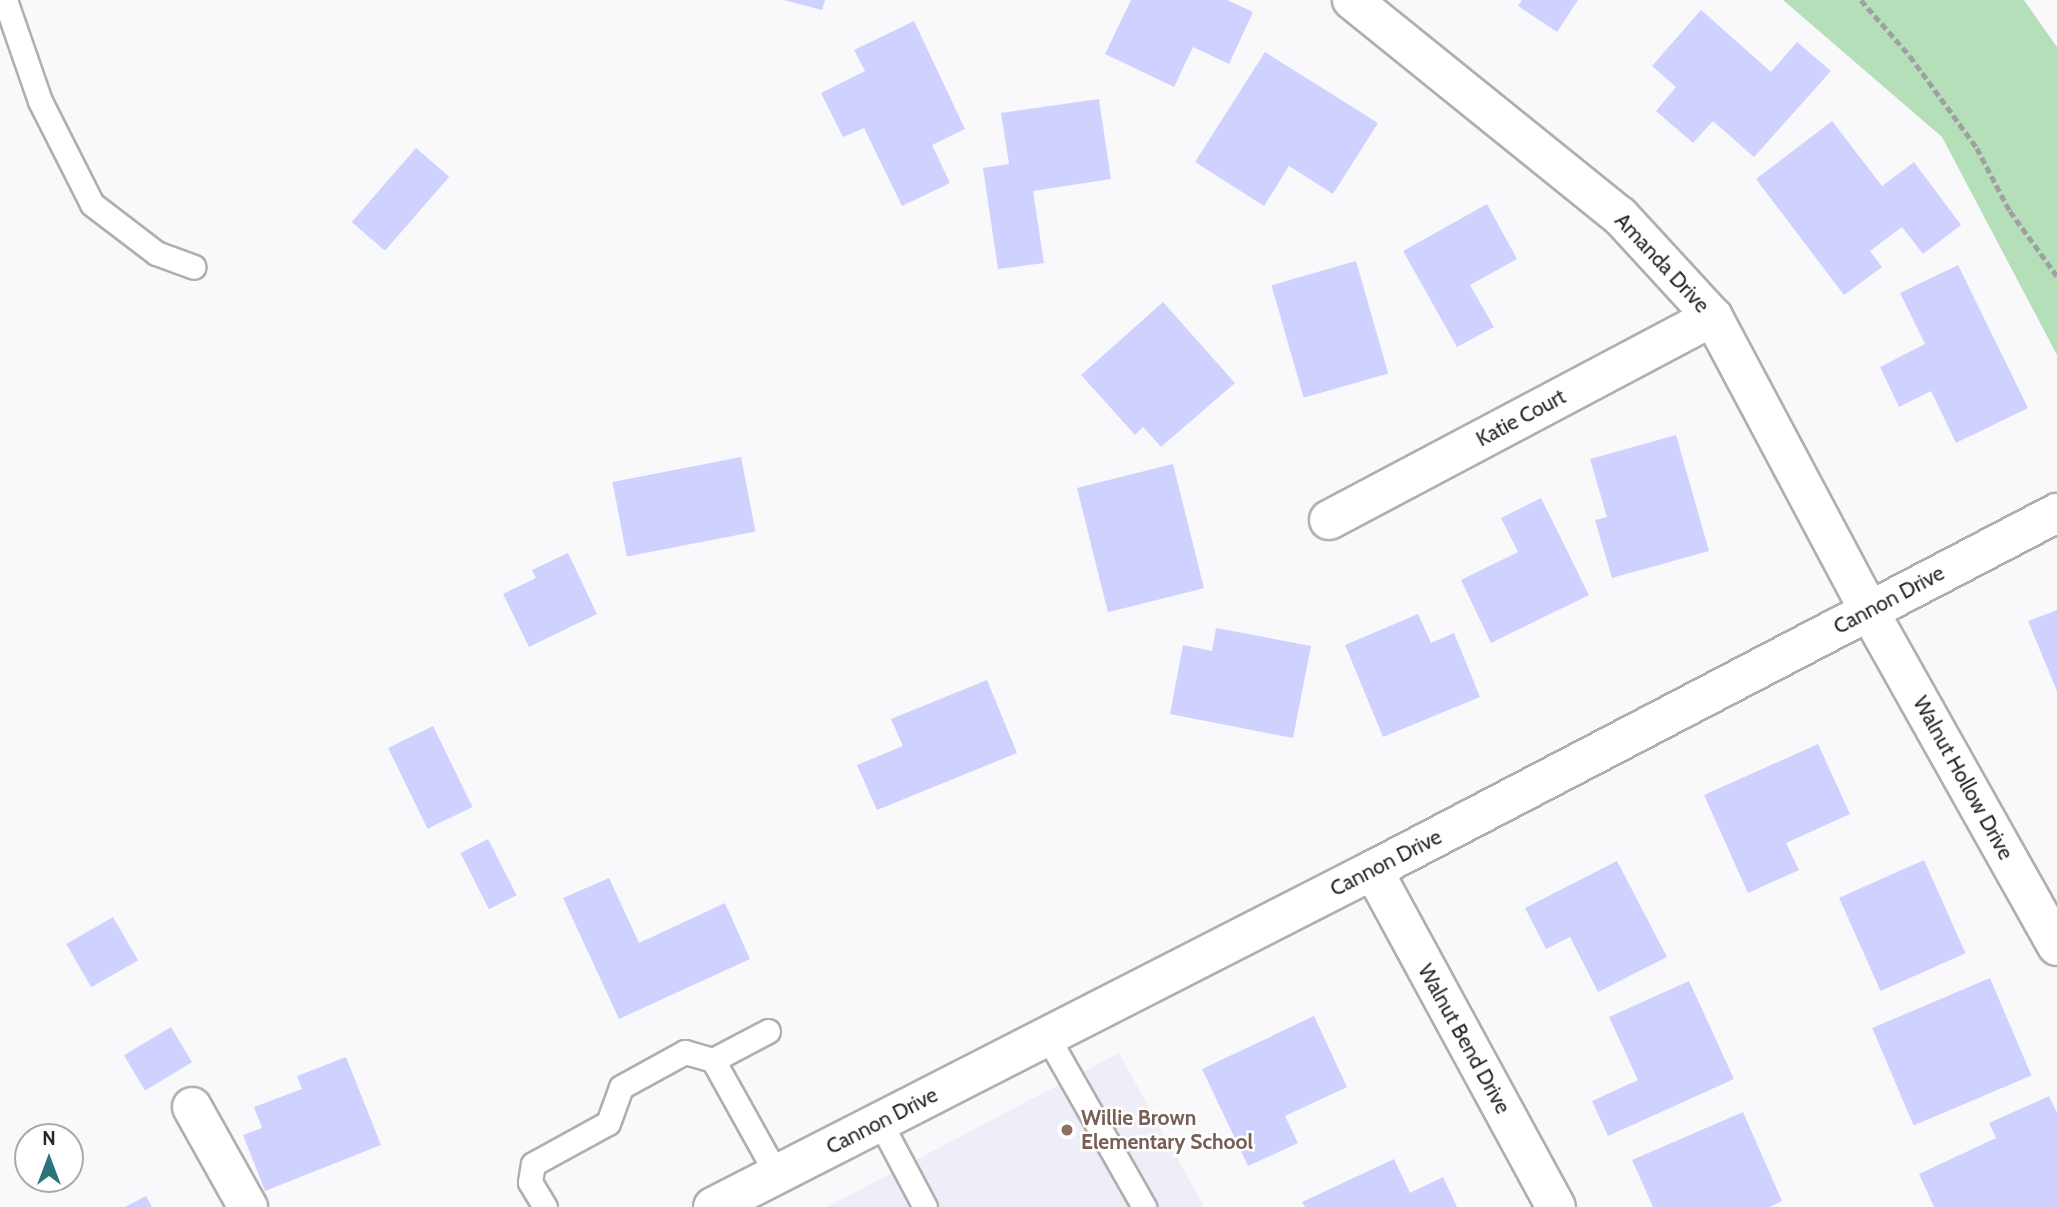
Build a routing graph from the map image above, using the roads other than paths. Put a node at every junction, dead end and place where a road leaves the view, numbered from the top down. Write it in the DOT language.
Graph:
graph roads {
  1 [pos="5,0"];
  2 [pos="1352,0"];
  3 [pos="194,267"];
  4 [pos="1713,317"];
  5 [pos="2057,513"];
  6 [pos="1329,520"];
  7 [pos="1870,611"];
  8 [pos="1373,870"];
  9 [pos="2057,946"];
  10 [pos="768,1031"];
  11 [pos="1047,1037"];
  12 [pos="713,1060"];
  13 [pos="192,1107"];
  14 [pos="880,1122"];
  15 [pos="777,1175"];
  16 [pos="248,1207"];
  17 [pos="545,1207"];
  18 [pos="713,1207"];
  19 [pos="925,1207"];
  20 [pos="1143,1207"];
  21 [pos="1556,1207"];
  1 -- 3 [label="lane"];
  2 -- 4 [label="street, Amanda Drive"];
  4 -- 6 [label="street, Katie Court"];
  4 -- 7 [label="street, Amanda Drive"];
  5 -- 7 [label="street, Cannon Drive"];
  7 -- 8 [label="street, Cannon Drive"];
  7 -- 9 [label="street, Walnut Hollow Drive"];
  8 -- 11 [label="street, Cannon Drive"];
  8 -- 21 [label="street, Walnut Bend Drive"];
  10 -- 12 [label="lane"];
  11 -- 14 [label="street, Cannon Drive"];
  11 -- 20 [label="lane"];
  12 -- 15 [label="lane"];
  12 -- 17 [label="lane"];
  13 -- 16 [label="street"];
  14 -- 15 [label="street, Cannon Drive"];
  14 -- 19 [label="lane"];
  15 -- 18 [label="street, Cannon Drive"];
}
